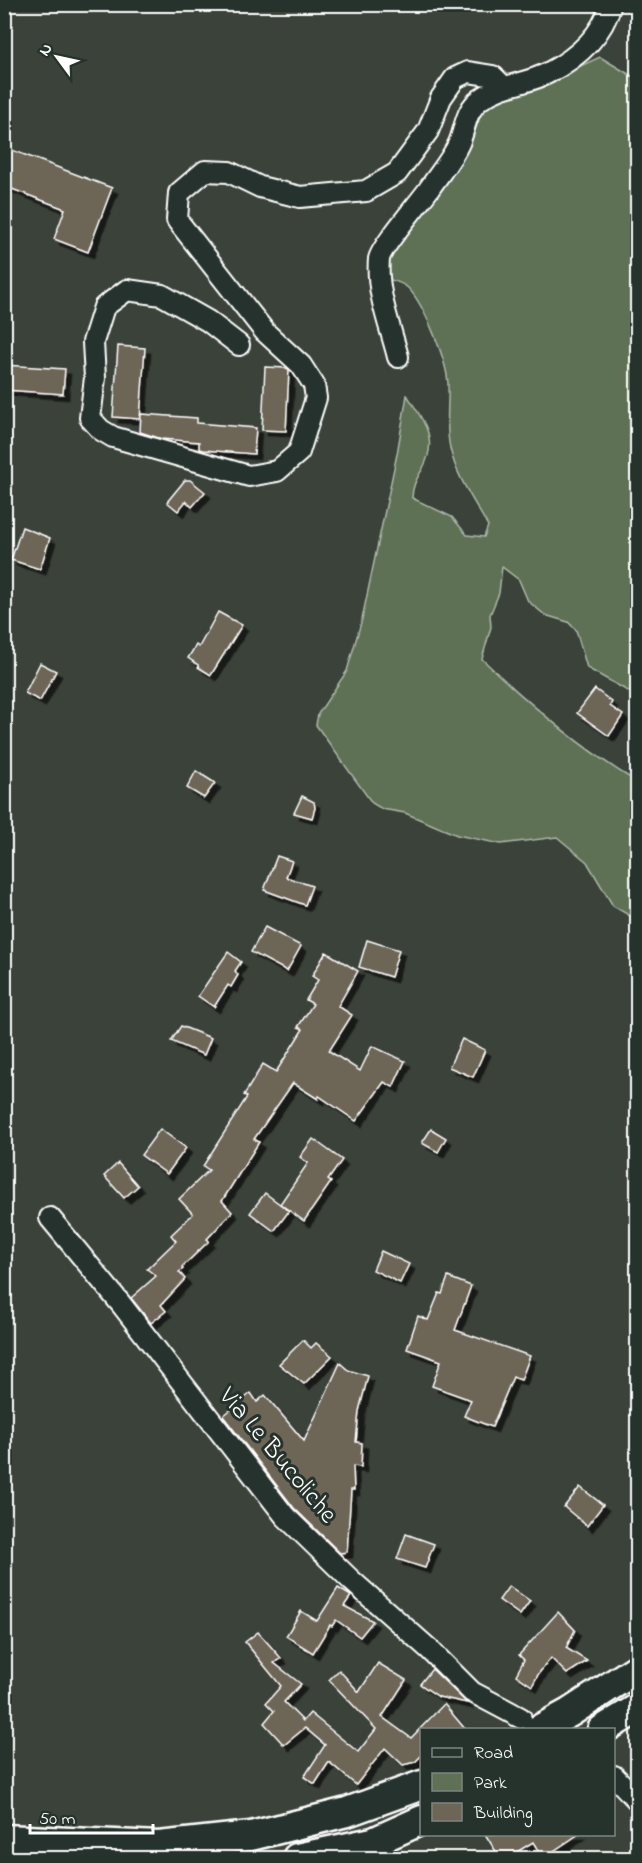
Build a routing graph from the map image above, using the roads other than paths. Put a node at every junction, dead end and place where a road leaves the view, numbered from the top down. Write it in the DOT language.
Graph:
graph roads {
  1 [pos="611,4"];
  2 [pos="504,87"];
  3 [pos="239,345"];
  4 [pos="398,357"];
  5 [pos="50,1218"];
  6 [pos="638,1668"];
  7 [pos="638,1708"];
  8 [pos="530,1724"];
  9 [pos="605,1728"];
  10 [pos="615,1777"];
  11 [pos="420,1786"];
  12 [pos="638,1801"];
  13 [pos="420,1821"];
  14 [pos="4,1839"];
  15 [pos="297,1858"];
  1 -- 2 [label="street"];
  2 -- 3 [label="street"];
  2 -- 4 [label="street"];
  5 -- 8 [label="street, Via Le Bucoliche"];
  6 -- 8 [label="highway, bridge"];
  7 -- 9 [label="highway"];
  10 -- 12 [label="street"];
  11 -- 14 [label="highway"];
  13 -- 15 [label="highway"];
}
